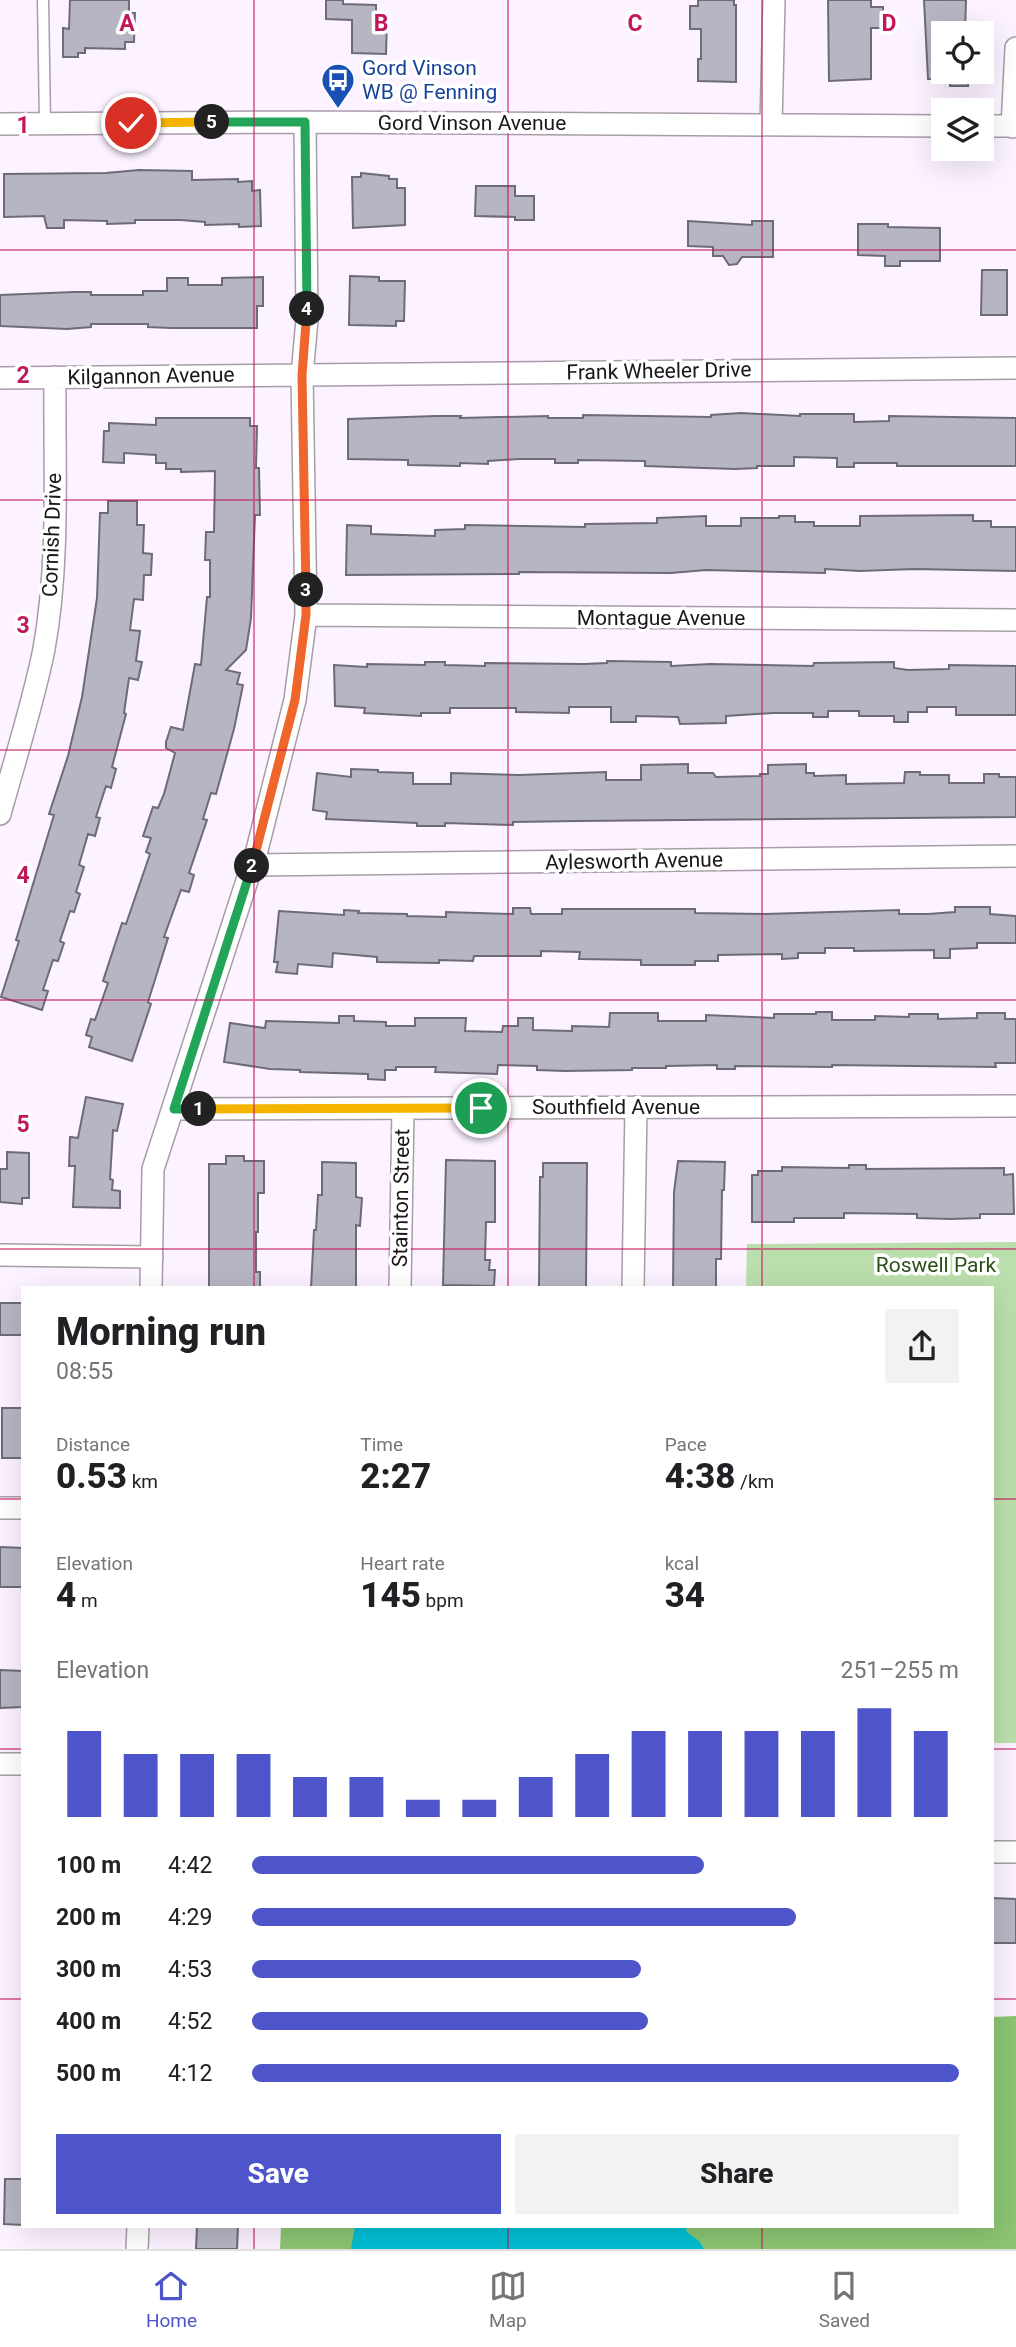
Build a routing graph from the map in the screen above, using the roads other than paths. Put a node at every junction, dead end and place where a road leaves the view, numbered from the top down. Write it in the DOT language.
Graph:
graph roads {
  1 [pos="43,0"];
  2 [pos="774,0"];
  3 [pos="1016,48"];
  4 [pos="305,122"];
  5 [pos="0,124"];
  6 [pos="45,124"];
  7 [pos="771,125"];
  8 [pos="931,126"];
  9 [pos="994,127"];
  10 [pos="1014,127"];
  11 [pos="1016,368"];
  12 [pos="302,375"];
  13 [pos="55,377"];
  14 [pos="0,378"];
  15 [pos="306,615"];
  16 [pos="1016,620"];
  17 [pos="6,768"];
  18 [pos="0,814"];
  19 [pos="1016,856"];
  20 [pos="253,865"];
  21 [pos="1016,1106"];
  22 [pos="636,1107"];
  23 [pos="403,1108"];
  24 [pos="174,1109"];
  25 [pos="0,1255"];
  26 [pos="152,1257"];
  27 [pos="152,1286"];
  28 [pos="400,1286"];
  29 [pos="633,1286"];
  30 [pos="0,1508"];
  31 [pos="21,1508"];
  32 [pos="0,1764"];
  33 [pos="21,1765"];
  34 [pos="994,1852"];
  35 [pos="1016,1853"];
  36 [pos="138,2228"];
  37 [pos="138,2249"];
  1 -- 6 [label="lane"];
  2 -- 7 [label="street"];
  3 -- 10 [label="street"];
  4 -- 6 [label="street, Gord Vinson Avenue"];
  4 -- 7 [label="street, Gord Vinson Avenue"];
  4 -- 12 [label="street"];
  5 -- 6 [label="street, Gord Vinson Avenue"];
  7 -- 8 [label="street, Gord Vinson Avenue"];
  9 -- 10 [label="street"];
  11 -- 12 [label="street, Frank Wheeler Drive"];
  12 -- 13 [label="street, Kilgannon Avenue"];
  12 -- 15 [label="street"];
  13 -- 14 [label="street, Kilgannon Avenue"];
  13 -- 17 [label="street, Cornish Drive"];
  15 -- 16 [label="street, Montague Avenue"];
  15 -- 20 [label="street"];
  17 -- 18 [label="street, Cornish Drive"];
  19 -- 20 [label="street, Aylesworth Avenue"];
  20 -- 24 [label="street"];
  21 -- 22 [label="street, Southfield Avenue"];
  22 -- 23 [label="street, Southfield Avenue"];
  22 -- 29 [label="street"];
  23 -- 24 [label="street, Southfield Avenue"];
  23 -- 28 [label="street, Stainton Street"];
  24 -- 26 [label="street"];
  25 -- 26 [label="street"];
  26 -- 27 [label="street"];
  30 -- 31 [label="street"];
  32 -- 33 [label="street"];
  34 -- 35 [label="street"];
  36 -- 37 [label="street"];
}
